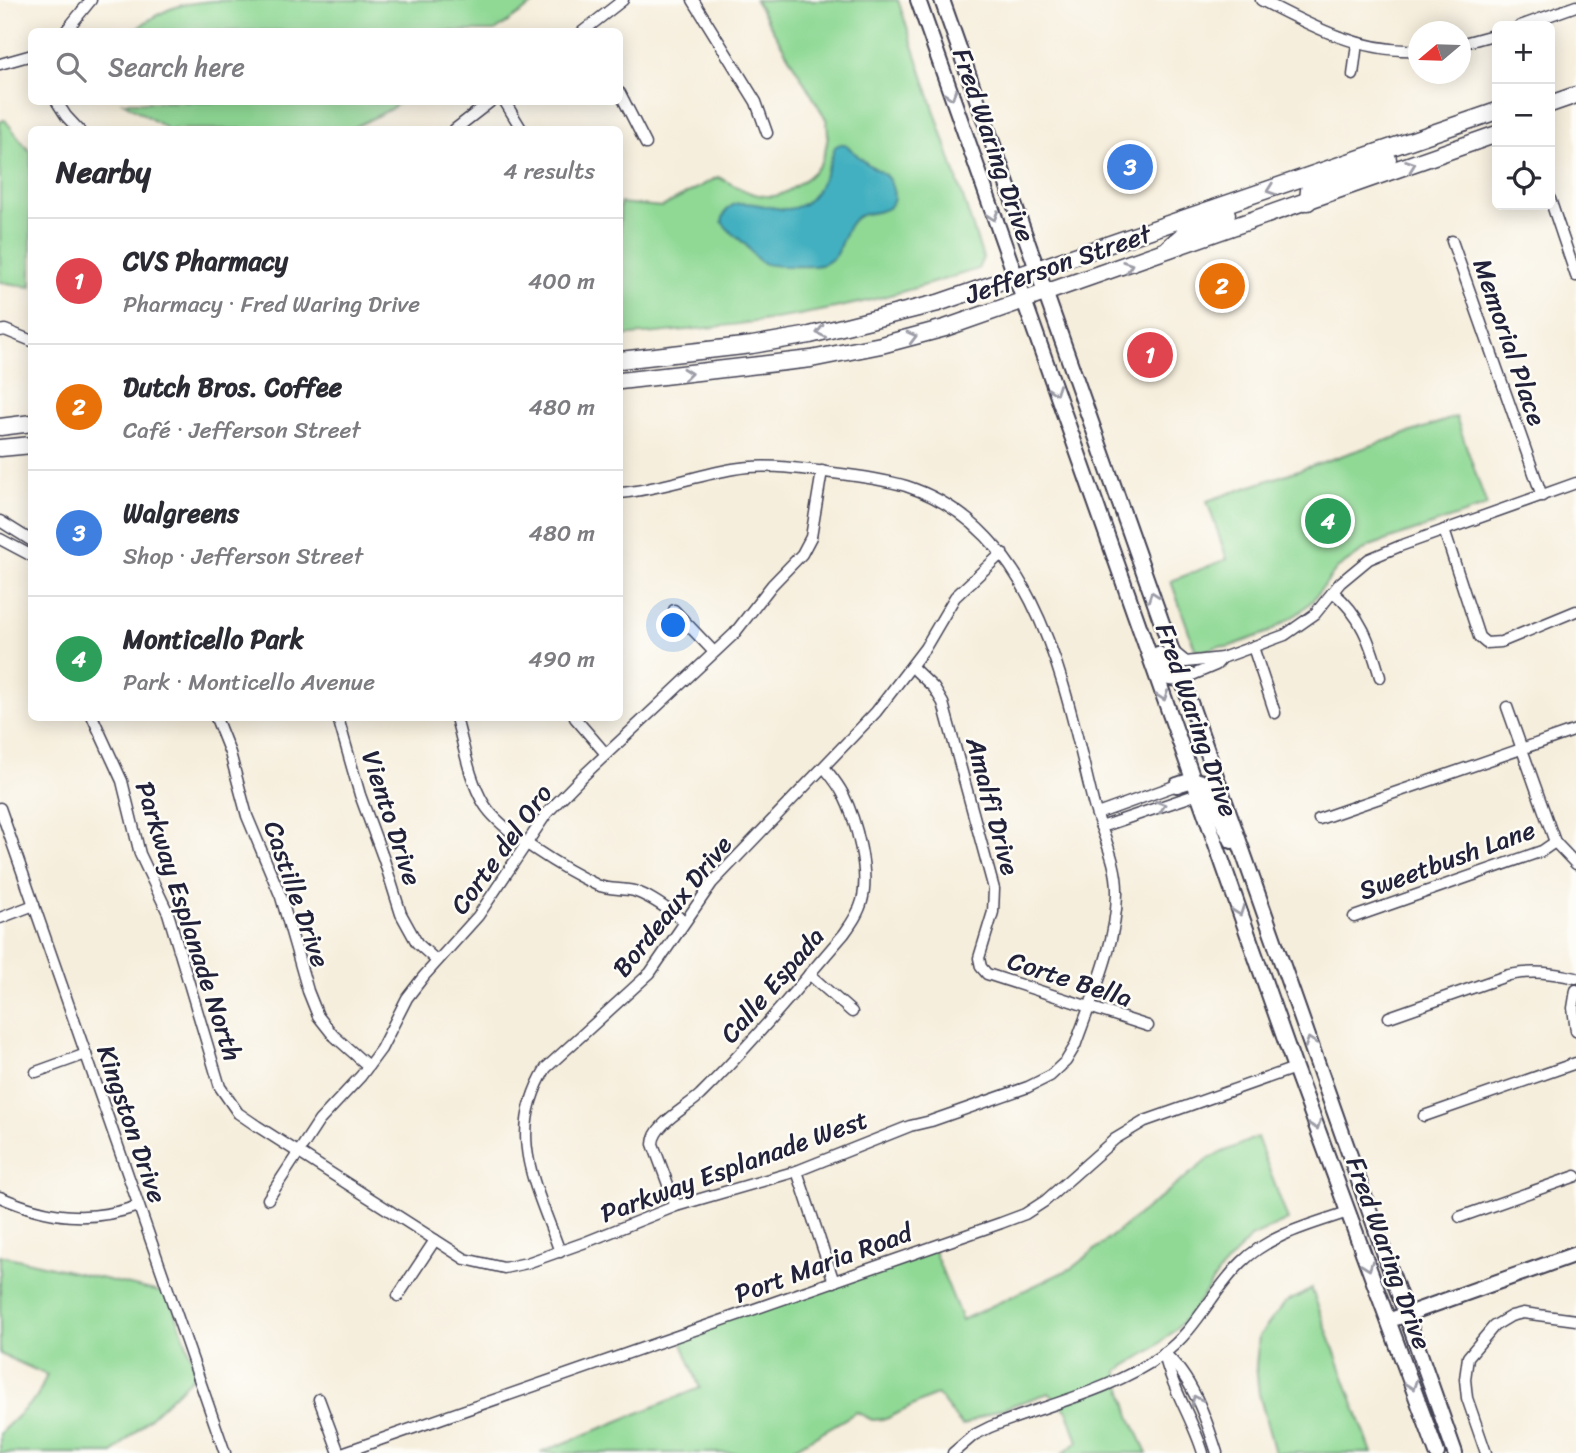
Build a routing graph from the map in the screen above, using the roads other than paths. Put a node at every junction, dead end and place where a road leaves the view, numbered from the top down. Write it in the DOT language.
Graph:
graph roads {
  1 [pos="91,0"];
  2 [pos="623,0"];
  3 [pos="693,0"];
  4 [pos="918,0"];
  5 [pos="942,0"];
  6 [pos="1261,0"];
  7 [pos="1576,6"];
  8 [pos="1534,21"];
  9 [pos="68,28"];
  10 [pos="587,28"];
  11 [pos="1492,35"];
  12 [pos="1471,41"];
  13 [pos="1357,43"];
  14 [pos="1408,51"];
  15 [pos="28,56"];
  16 [pos="0,64"];
  17 [pos="1353,75"];
  18 [pos="1576,84"];
  19 [pos="1555,91"];
  20 [pos="1576,95"];
  21 [pos="623,99"];
  22 [pos="1555,102"];
  23 [pos="59,105"];
  24 [pos="486,105"];
  25 [pos="507,105"];
  26 [pos="1576,107"];
  27 [pos="1492,113"];
  28 [pos="1555,114"];
  29 [pos="75,126"];
  30 [pos="459,126"];
  31 [pos="520,126"];
  32 [pos="1443,130"];
  33 [pos="767,133"];
  34 [pos="1492,136"];
  35 [pos="646,144"];
  36 [pos="1308,202"];
  37 [pos="1223,206"];
  38 [pos="1553,210"];
  39 [pos="1452,241"];
  40 [pos="1161,254"];
  41 [pos="1038,270"];
  42 [pos="1576,276"];
  43 [pos="1015,278"];
  44 [pos="1046,294"];
  45 [pos="1023,302"];
  46 [pos="0,331"];
  47 [pos="28,339"];
  48 [pos="623,360"];
  49 [pos="623,381"];
  50 [pos="28,424"];
  51 [pos="0,427"];
  52 [pos="28,445"];
  53 [pos="0,448"];
  54 [pos="1076,451"];
  55 [pos="822,471"];
  56 [pos="1576,484"];
  57 [pos="623,493"];
  58 [pos="1542,496"];
  59 [pos="1124,514"];
  60 [pos="0,521"];
  61 [pos="1444,530"];
  62 [pos="28,538"];
  63 [pos="0,539"];
  64 [pos="1002,553"];
  65 [pos="28,554"];
  66 [pos="1333,592"];
  67 [pos="1129,600"];
  68 [pos="674,610"];
  69 [pos="1576,611"];
  70 [pos="1253,647"];
  71 [pos="714,652"];
  72 [pos="1174,652"];
  73 [pos="1222,658"];
  74 [pos="912,667"];
  75 [pos="1380,677"];
  76 [pos="1183,679"];
  77 [pos="1507,707"];
  78 [pos="1275,713"];
  79 [pos="94,721"];
  80 [pos="217,721"];
  81 [pos="339,721"];
  82 [pos="457,721"];
  83 [pos="578,721"];
  84 [pos="1576,730"];
  85 [pos="1521,749"];
  86 [pos="606,754"];
  87 [pos="824,767"];
  88 [pos="1177,785"];
  89 [pos="1195,787"];
  90 [pos="0,808"];
  91 [pos="1097,814"];
  92 [pos="1319,819"];
  93 [pos="1101,827"];
  94 [pos="1555,842"];
  95 [pos="527,843"];
  96 [pos="1576,864"];
  97 [pos="1248,866"];
  98 [pos="34,905"];
  99 [pos="1354,917"];
  100 [pos="0,918"];
  101 [pos="685,921"];
  102 [pos="437,961"];
  103 [pos="981,967"];
  104 [pos="809,974"];
  105 [pos="1576,978"];
  106 [pos="1576,990"];
  107 [pos="1088,1006"];
  108 [pos="852,1012"];
  109 [pos="1389,1017"];
  110 [pos="1148,1026"];
  111 [pos="1576,1031"];
  112 [pos="86,1054"];
  113 [pos="1576,1063"];
  114 [pos="368,1066"];
  115 [pos="1295,1068"];
  116 [pos="36,1072"];
  117 [pos="1424,1116"];
  118 [pos="298,1153"];
  119 [pos="797,1171"];
  120 [pos="1576,1176"];
  121 [pos="365,1196"];
  122 [pos="0,1197"];
  123 [pos="268,1199"];
  124 [pos="138,1206"];
  125 [pos="676,1206"];
  126 [pos="1348,1212"];
  127 [pos="1460,1217"];
  128 [pos="435,1240"];
  129 [pos="561,1252"];
  130 [pos="1576,1254"];
  131 [pos="834,1282"];
  132 [pos="398,1296"];
  133 [pos="1405,1315"];
  134 [pos="1576,1320"];
  135 [pos="1388,1321"];
  136 [pos="1164,1353"];
  137 [pos="319,1398"];
  138 [pos="225,1453"];
  139 [pos="341,1453"];
  140 [pos="953,1453"];
  141 [pos="1203,1453"];
  142 [pos="1217,1453"];
  143 [pos="1437,1453"];
  144 [pos="1455,1453"];
  145 [pos="1486,1453"];
  1 -- 9 [label="street"];
  2 -- 10 [label="street"];
  3 -- 33 [label="street"];
  4 -- 43 [label="main road, Fred Waring Drive, one-way"];
  5 -- 41 [label="main road, Fred Waring Drive"];
  6 -- 13 [label="street"];
  7 -- 8 [label="street"];
  11 -- 12 [label="street"];
  13 -- 14 [label="street"];
  13 -- 17 [label="street"];
  15 -- 16 [label="street"];
  18 -- 19 [label="main road"];
  20 -- 22 [label="main road"];
  21 -- 35 [label="street"];
  23 -- 29 [label="street"];
  24 -- 30 [label="street"];
  25 -- 31 [label="street"];
  26 -- 28 [label="main road"];
  27 -- 32 [label="main road, Jefferson Street"];
  32 -- 36 [label="main road"];
  32 -- 37 [label="main road, Jefferson Street, one-way"];
  36 -- 34 [label="main road, Jefferson Street, one-way"];
  36 -- 40 [label="main road, Jefferson Street"];
  37 -- 40 [label="main road"];
  37 -- 41 [label="main road, Jefferson Street"];
  38 -- 42 [label="street"];
  39 -- 58 [label="street, Memorial Place"];
  44 -- 40 [label="main road, Jefferson Street, one-way"];
  41 -- 43 [label="main road, Jefferson Street"];
  41 -- 44 [label="main road, Fred Waring Drive"];
  43 -- 45 [label="main road, Fred Waring Drive"];
  43 -- 48 [label="main road, Jefferson Street, one-way"];
  44 -- 45 [label="main road, Jefferson Street"];
  44 -- 59 [label="main road, Fred Waring Drive"];
  49 -- 45 [label="main road, Jefferson Street, one-way"];
  45 -- 54 [label="main road, Fred Waring Drive, one-way"];
  46 -- 47 [label="street"];
  50 -- 51 [label="main road"];
  52 -- 53 [label="main road"];
  54 -- 59 [label="main road"];
  54 -- 67 [label="main road, Fred Waring Drive"];
  55 -- 57 [label="street, Parkway Esplanade West"];
  55 -- 64 [label="street, Parkway Esplanade West"];
  55 -- 71 [label="street, Corte del Oro"];
  56 -- 58 [label="street"];
  58 -- 61 [label="street"];
  72 -- 59 [label="main road, Fred Waring Drive, one-way"];
  60 -- 62 [label="street"];
  61 -- 66 [label="street"];
  61 -- 69 [label="street"];
  63 -- 65 [label="street"];
  64 -- 74 [label="street, Bordeaux Drive"];
  64 -- 91 [label="street, Parkway Esplanade West"];
  66 -- 70 [label="street"];
  66 -- 75 [label="street"];
  67 -- 76 [label="main road"];
  67 -- 89 [label="main road, Fred Waring Drive, one-way"];
  68 -- 71 [label="street"];
  70 -- 73 [label="street"];
  70 -- 78 [label="street"];
  71 -- 86 [label="street, Corte del Oro"];
  72 -- 73 [label="street"];
  72 -- 76 [label="main road, Fred Waring Drive"];
  73 -- 76 [label="street"];
  74 -- 87 [label="street, Bordeaux Drive"];
  74 -- 103 [label="street, Amalfi Drive"];
  76 -- 97 [label="main road, Fred Waring Drive"];
  77 -- 85 [label="street"];
  79 -- 118 [label="street, Parkway Esplanade North"];
  80 -- 114 [label="street, Castille Drive"];
  81 -- 102 [label="street, Viento Drive"];
  82 -- 95 [label="street"];
  83 -- 86 [label="street"];
  84 -- 85 [label="street"];
  85 -- 92 [label="street"];
  85 -- 94 [label="street"];
  86 -- 95 [label="street, Corte del Oro"];
  87 -- 101 [label="street, Bordeaux Drive"];
  87 -- 104 [label="street, Calle Espada"];
  88 -- 89 [label="main road"];
  88 -- 91 [label="street"];
  93 -- 89 [label="street, one-way"];
  89 -- 97 [label="main road"];
  89 -- 115 [label="main road, Fred Waring Drive, one-way"];
  90 -- 98 [label="street, Kingston Drive"];
  91 -- 93 [label="street, Parkway Esplanade West"];
  93 -- 107 [label="street, Parkway Esplanade West"];
  94 -- 96 [label="street"];
  94 -- 99 [label="street, Sweetbush Lane"];
  95 -- 101 [label="street"];
  95 -- 102 [label="street, Corte del Oro"];
  133 -- 97 [label="main road, Fred Waring Drive, one-way"];
  98 -- 100 [label="street"];
  98 -- 112 [label="street, Kingston Drive"];
  101 -- 129 [label="street, Bordeaux Drive"];
  102 -- 114 [label="street, Corte del Oro"];
  103 -- 107 [label="street, Corte Bella"];
  104 -- 108 [label="street"];
  104 -- 125 [label="street, Calle Espada"];
  105 -- 109 [label="street"];
  106 -- 111 [label="street"];
  107 -- 110 [label="street, Corte Bella"];
  107 -- 119 [label="street, Parkway Esplanade West"];
  112 -- 116 [label="street"];
  112 -- 124 [label="street, Kingston Drive"];
  113 -- 117 [label="street"];
  114 -- 118 [label="street, Corte del Oro"];
  115 -- 126 [label="main road, Fred Waring Drive, one-way"];
  115 -- 131 [label="street, Port Maria Road"];
  118 -- 121 [label="street, Parkway Esplanade North"];
  118 -- 123 [label="street, Corte del Oro"];
  119 -- 125 [label="street, Parkway Esplanade West"];
  119 -- 131 [label="street"];
  120 -- 127 [label="street"];
  121 -- 128 [label="street, Parkway Esplanade West"];
  122 -- 124 [label="street"];
  124 -- 138 [label="street, Kingston Drive"];
  125 -- 129 [label="street, Parkway Esplanade West"];
  126 -- 135 [label="main road, Fred Waring Drive, one-way"];
  126 -- 136 [label="street"];
  128 -- 129 [label="street, Parkway Esplanade West"];
  128 -- 132 [label="street"];
  130 -- 133 [label="main road"];
  131 -- 139 [label="street, Port Maria Road"];
  133 -- 135 [label="main road"];
  133 -- 144 [label="main road, Fred Waring Drive"];
  134 -- 145 [label="street"];
  135 -- 143 [label="main road, Fred Waring Drive, one-way"];
  136 -- 140 [label="street"];
  136 -- 141 [label="street"];
  142 -- 136 [label="street, one-way"];
  137 -- 139 [label="street"];
}
